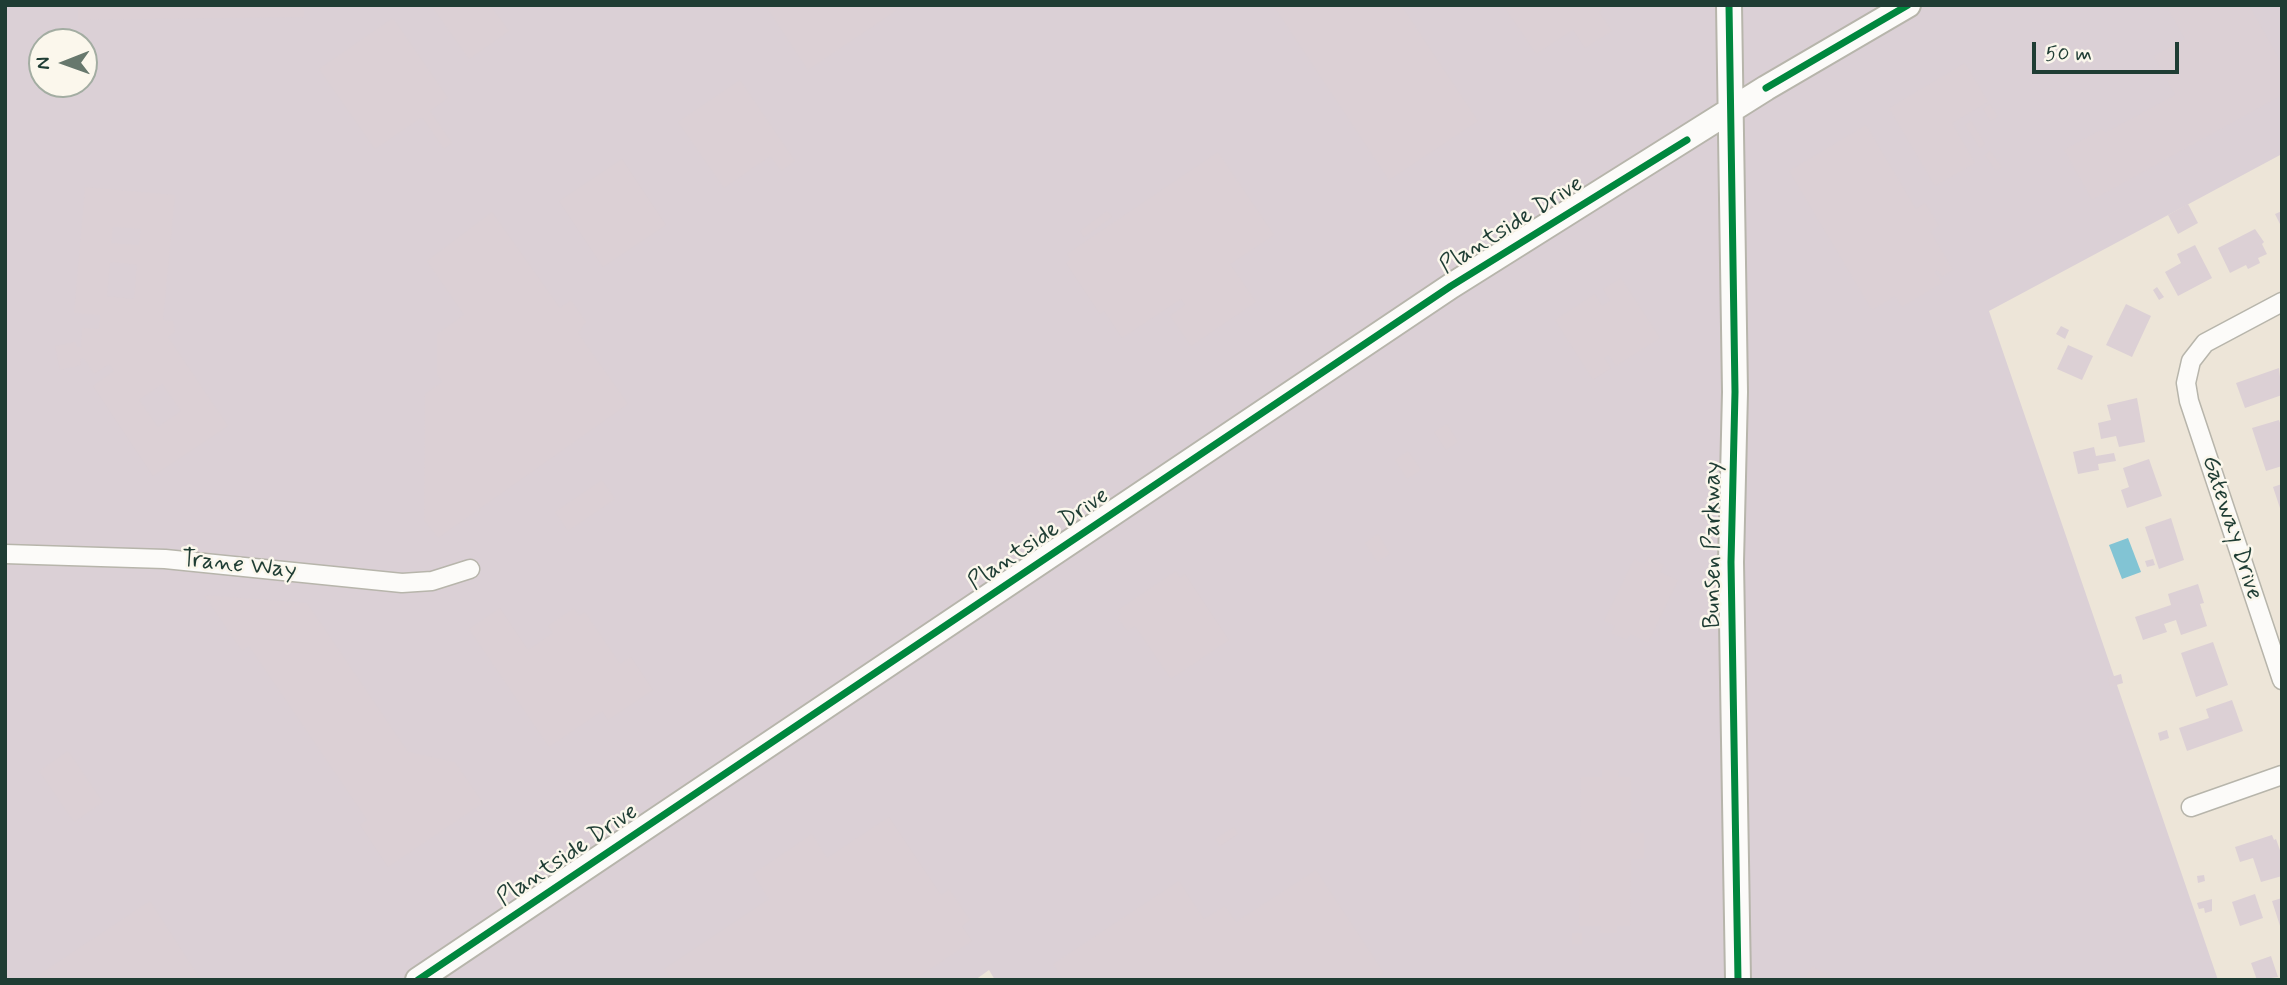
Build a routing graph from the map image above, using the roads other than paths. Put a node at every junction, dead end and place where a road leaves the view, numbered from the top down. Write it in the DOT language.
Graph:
graph roads {
  1 [pos="1729,5"];
  2 [pos="1908,5"];
  3 [pos="1731,110"];
  4 [pos="2282,302"];
  5 [pos="5,554"];
  6 [pos="470,569"];
  7 [pos="2282,680"];
  8 [pos="2282,775"];
  9 [pos="2191,807"];
  10 [pos="418,980"];
  11 [pos="1738,980"];
  1 -- 3 [label="street, Bunsen Parkway"];
  2 -- 3 [label="street, Plantside Drive"];
  3 -- 10 [label="street, Plantside Drive"];
  3 -- 11 [label="street, Bunsen Parkway"];
  4 -- 7 [label="street, Gateway Drive"];
  5 -- 6 [label="street, Trane Way"];
  8 -- 9 [label="street"];
}
